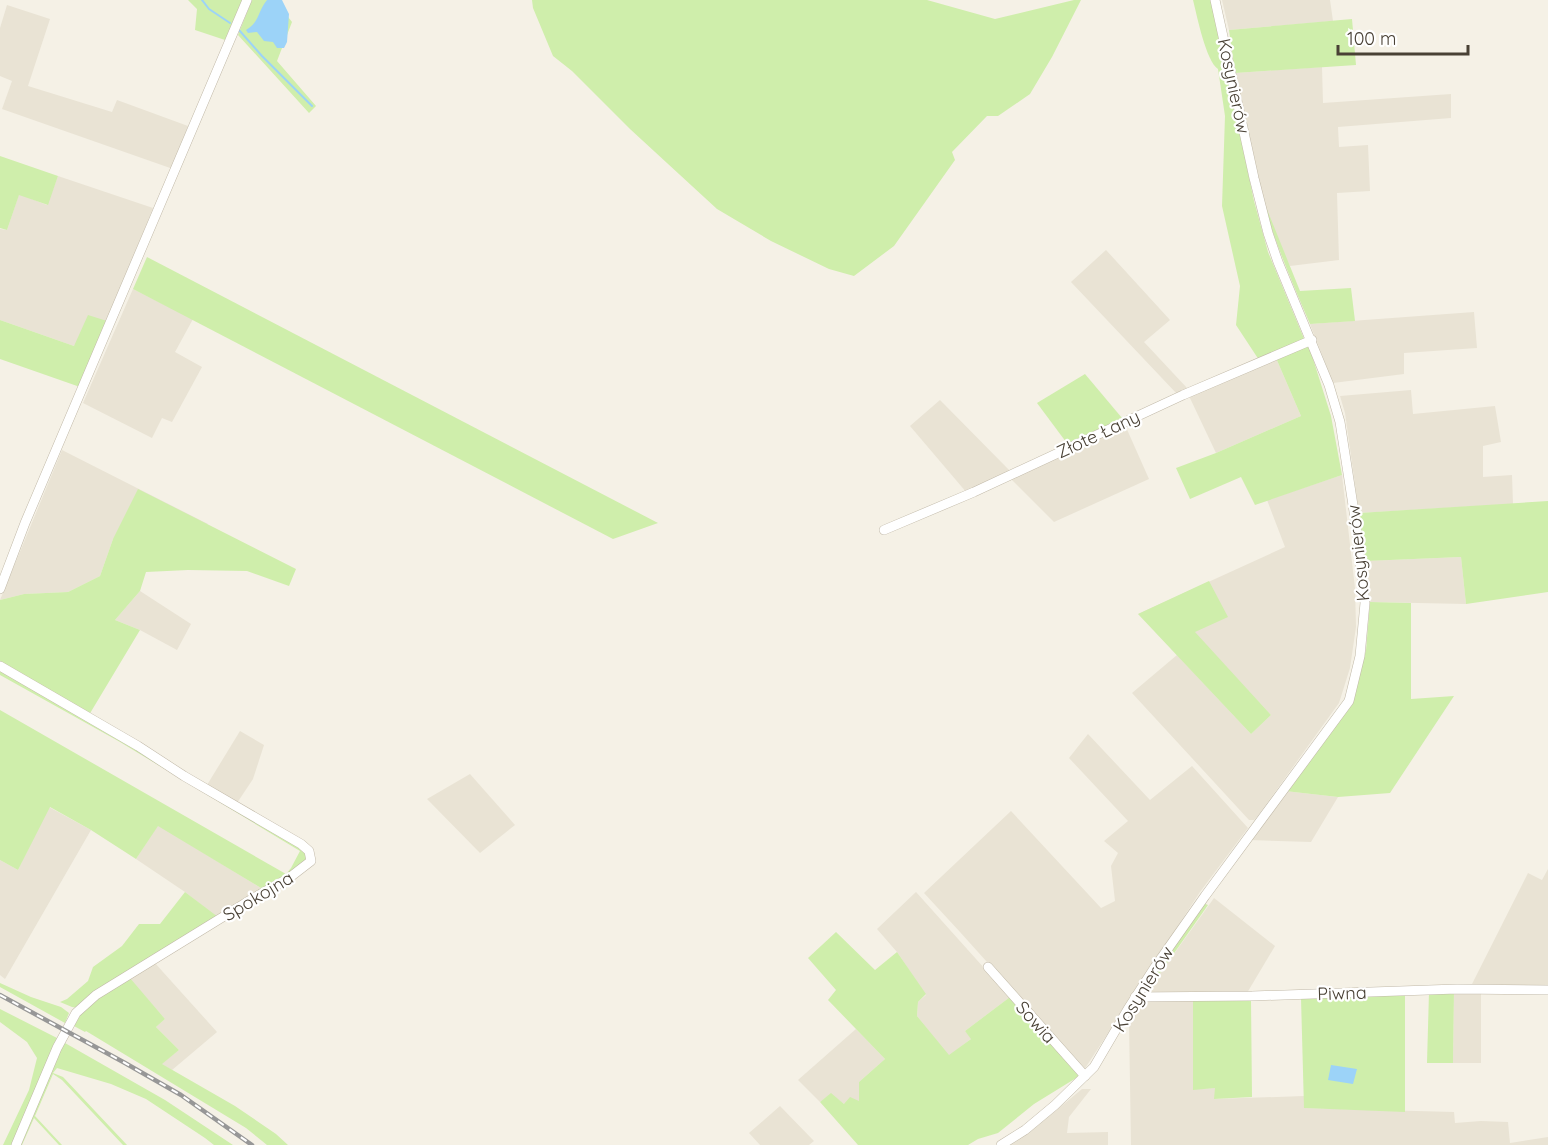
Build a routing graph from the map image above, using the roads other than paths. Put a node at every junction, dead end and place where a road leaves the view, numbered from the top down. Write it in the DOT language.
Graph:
graph roads {
  1 [pos="247,0"];
  2 [pos="1215,0"];
  3 [pos="1312,340"];
  4 [pos="885,530"];
  5 [pos="0,589"];
  6 [pos="0,666"];
  7 [pos="988,967"];
  8 [pos="1548,990"];
  9 [pos="1136,997"];
  10 [pos="1085,1076"];
  11 [pos="16,1145"];
  12 [pos="1001,1145"];
  1 -- 5 [label="street"];
  2 -- 3 [label="street, Kosynierów"];
  3 -- 4 [label="street, Złote Łany"];
  3 -- 9 [label="street, Kosynierów"];
  6 -- 11 [label="street, Spokojna"];
  7 -- 10 [label="street, Sowia"];
  8 -- 9 [label="street, Piwna"];
  9 -- 10 [label="street, Kosynierów"];
  10 -- 12 [label="street, Kosynierów"];
}
